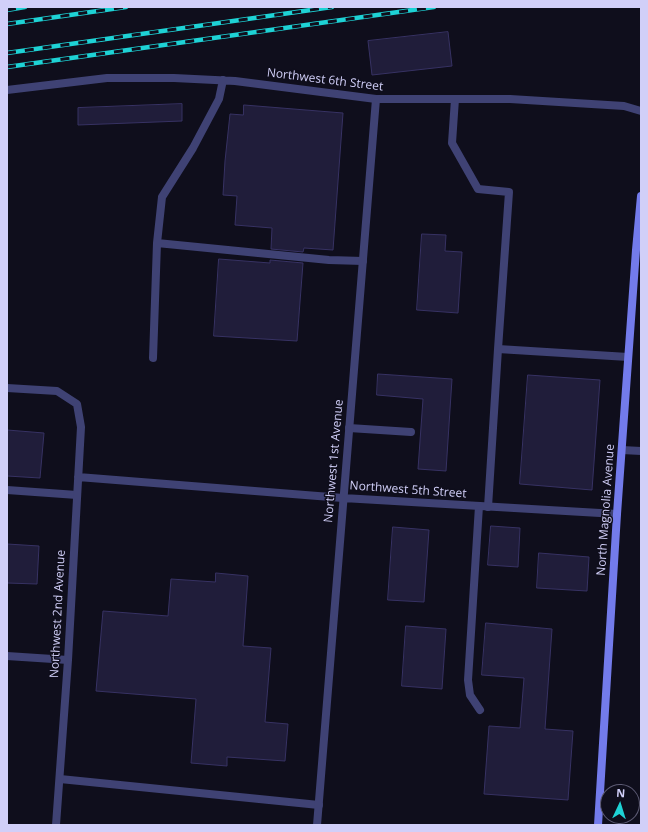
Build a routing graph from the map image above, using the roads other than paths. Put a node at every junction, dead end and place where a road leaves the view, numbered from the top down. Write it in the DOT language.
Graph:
graph roads {
  1 [pos="222,80"];
  2 [pos="7,90"];
  3 [pos="376,99"];
  4 [pos="455,99"];
  5 [pos="641,111"];
  6 [pos="641,196"];
  7 [pos="157,243"];
  8 [pos="638,250"];
  9 [pos="363,261"];
  10 [pos="498,349"];
  11 [pos="628,357"];
  12 [pos="153,358"];
  13 [pos="7,388"];
  14 [pos="349,428"];
  15 [pos="412,432"];
  16 [pos="622,450"];
  17 [pos="641,451"];
  18 [pos="78,477"];
  19 [pos="7,490"];
  20 [pos="77,495"];
  21 [pos="343,498"];
  22 [pos="478,506"];
  23 [pos="488,507"];
  24 [pos="617,514"];
  25 [pos="7,656"];
  26 [pos="68,660"];
  27 [pos="480,710"];
  28 [pos="60,779"];
  29 [pos="319,805"];
  30 [pos="56,825"];
  31 [pos="317,825"];
  32 [pos="598,825"];
  1 -- 2 [label="street, Northwest 6th Street"];
  1 -- 3 [label="street, Northwest 6th Street"];
  1 -- 7 [label="street"];
  3 -- 4 [label="street, Northwest 6th Street"];
  3 -- 9 [label="street, Northwest 1st Avenue"];
  4 -- 5 [label="street, Northwest 6th Street"];
  4 -- 10 [label="street"];
  6 -- 8 [label="main road, North Magnolia Avenue"];
  7 -- 9 [label="street"];
  7 -- 12 [label="street"];
  8 -- 11 [label="main road, North Magnolia Avenue"];
  9 -- 14 [label="street, Northwest 1st Avenue"];
  10 -- 11 [label="street"];
  10 -- 23 [label="street"];
  11 -- 16 [label="main road, North Magnolia Avenue"];
  13 -- 18 [label="street, Northwest 2nd Avenue"];
  14 -- 15 [label="street"];
  14 -- 21 [label="street, Northwest 1st Avenue"];
  16 -- 17 [label="street"];
  16 -- 24 [label="main road, North Magnolia Avenue"];
  18 -- 20 [label="street, Northwest 2nd Avenue"];
  18 -- 21 [label="street, Northwest 5th Street"];
  19 -- 20 [label="street"];
  20 -- 26 [label="street, Northwest 2nd Avenue"];
  21 -- 22 [label="street, Northwest 5th Street"];
  21 -- 29 [label="street, Northwest 1st Avenue"];
  22 -- 23 [label="street, Northwest 5th Street"];
  22 -- 27 [label="street"];
  23 -- 24 [label="street, Northwest 5th Street"];
  24 -- 32 [label="main road, North Magnolia Avenue"];
  25 -- 26 [label="street"];
  26 -- 28 [label="street, Northwest 2nd Avenue"];
  28 -- 29 [label="street"];
  28 -- 30 [label="street, Northwest 2nd Avenue"];
  29 -- 31 [label="street, Northwest 1st Avenue"];
}
